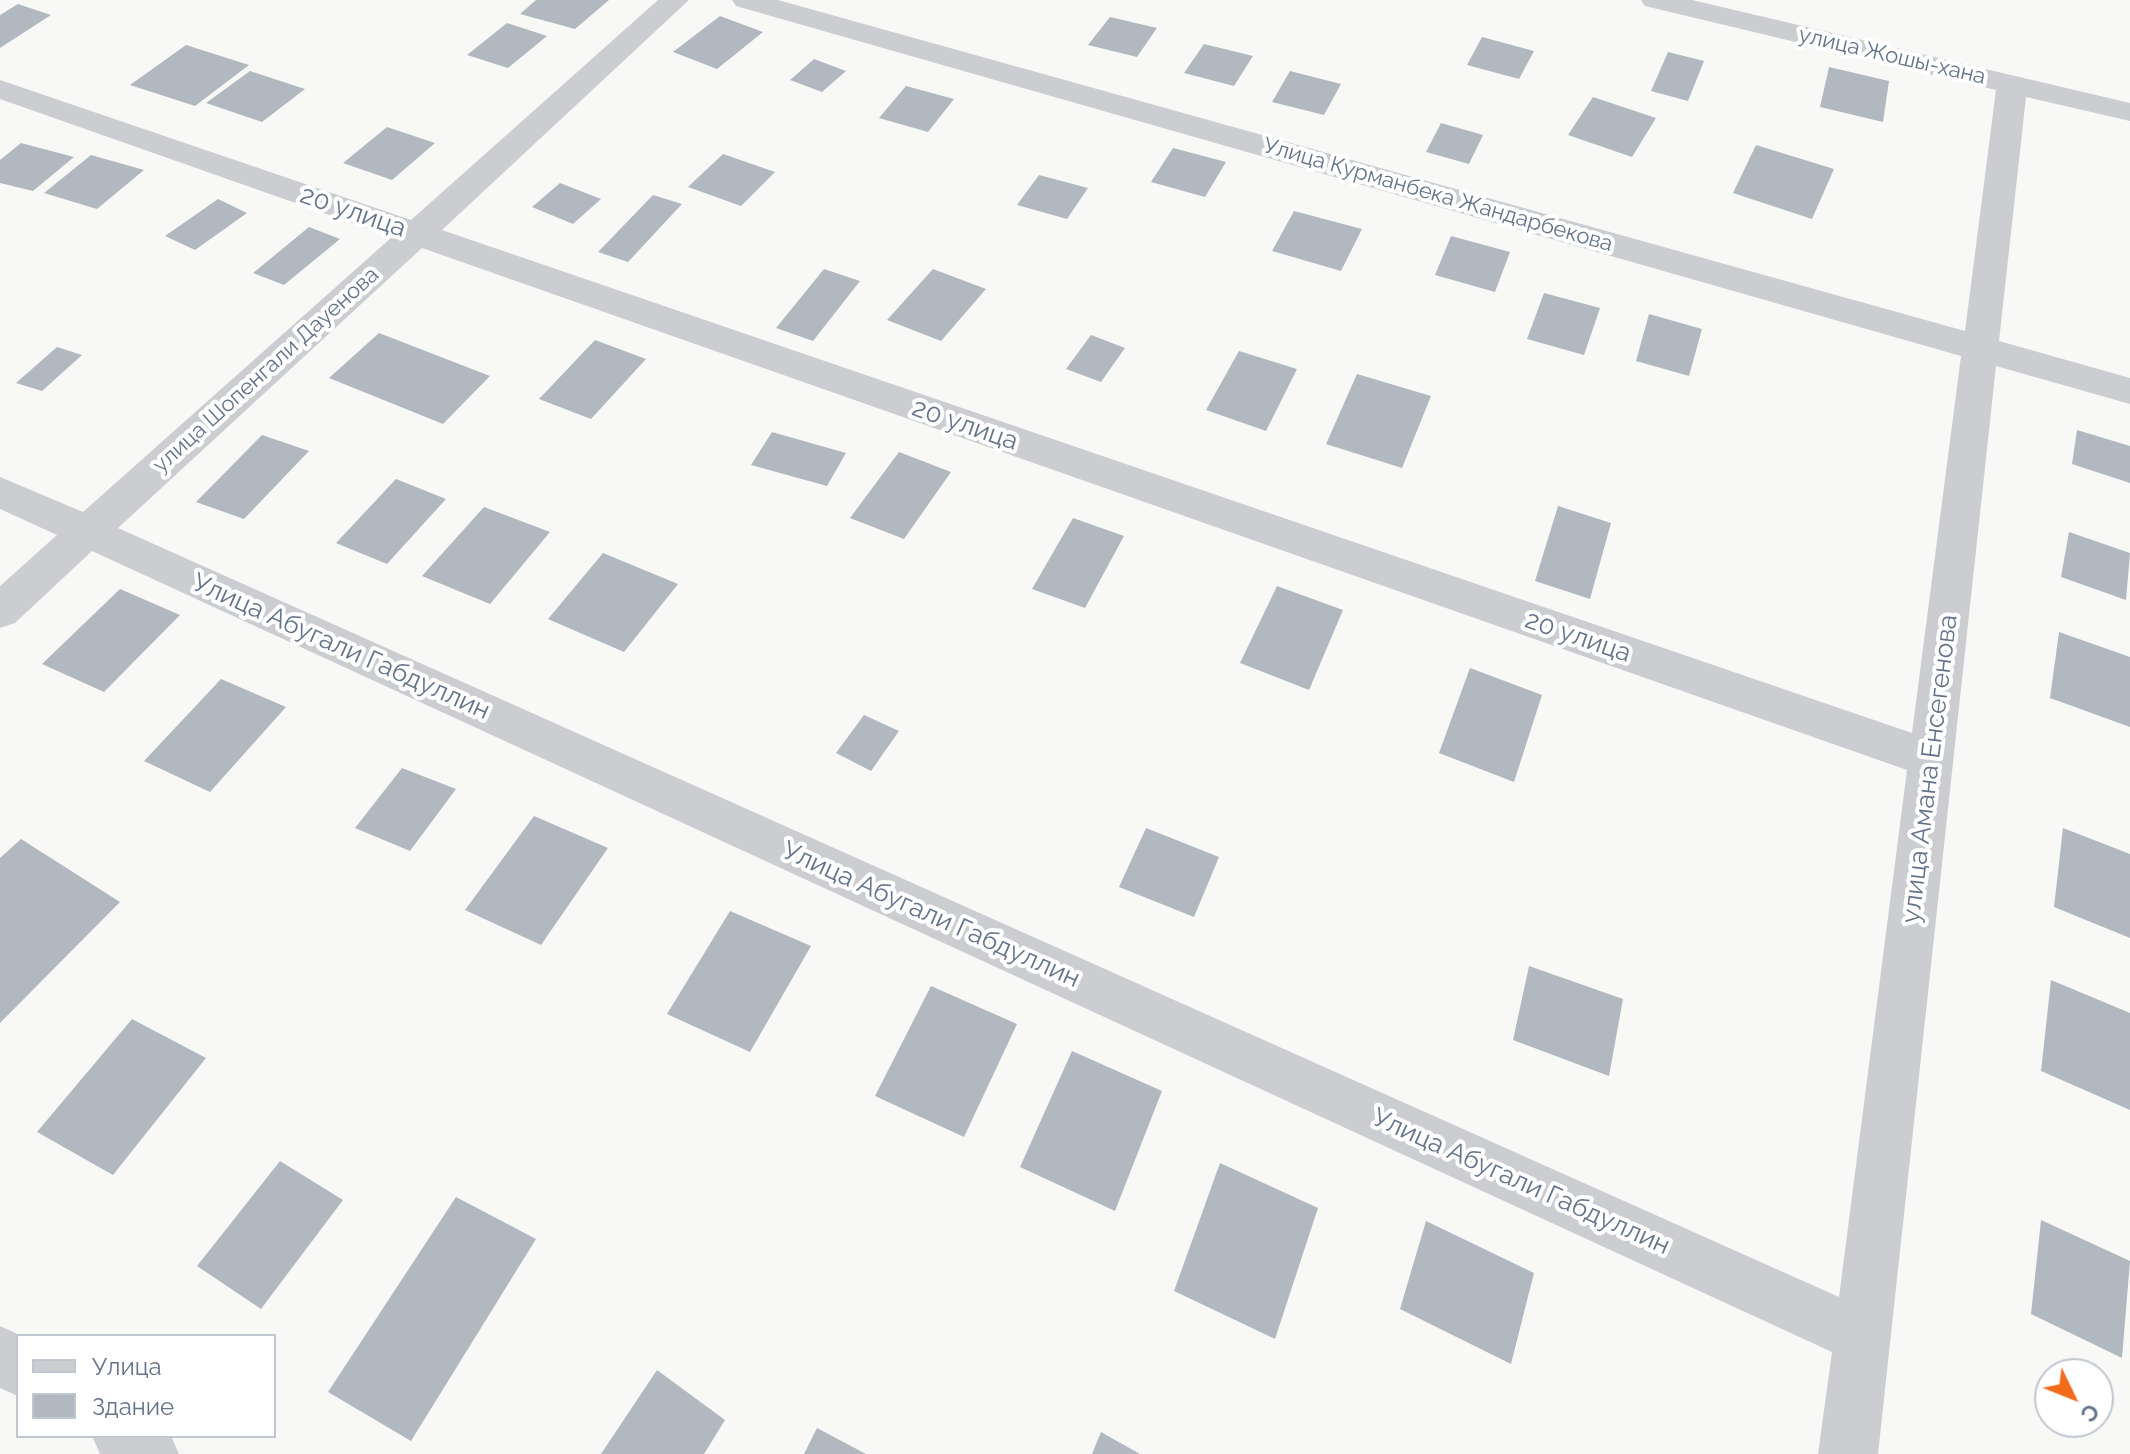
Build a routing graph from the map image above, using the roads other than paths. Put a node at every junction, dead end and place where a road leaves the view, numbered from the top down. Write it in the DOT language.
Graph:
graph roads {
  1 [pos="675,0"];
  2 [pos="746,0"];
  3 [pos="1655,0"];
  4 [pos="2012,84"];
  5 [pos="0,89"];
  6 [pos="2130,112"];
  7 [pos="416,234"];
  8 [pos="1980,349"];
  9 [pos="2130,391"];
  10 [pos="0,492"];
  11 [pos="87,532"];
  12 [pos="0,611"];
  13 [pos="1931,759"];
  14 [pos="1862,1337"];
  15 [pos="125,1438"];
  16 [pos="149,1454"];
  17 [pos="1848,1454"];
  1 -- 7 [label="street, улица Шопенгали Дауенова"];
  2 -- 8 [label="street, Улица Курманбека Жандарбекова"];
  3 -- 4 [label="street, улица Жошы-хана"];
  4 -- 6 [label="street, улица Жошы-хана"];
  4 -- 8 [label="street, улица Амана Енсегенова"];
  5 -- 7 [label="street, 20 улица"];
  7 -- 11 [label="street, улица Шопенгали Дауенова"];
  7 -- 13 [label="street, 20 улица"];
  8 -- 9 [label="street, Улица Курманбека Жандарбекова"];
  8 -- 13 [label="street, улица Амана Енсегенова"];
  10 -- 11 [label="street, Улица Абугали Габдуллин"];
  11 -- 12 [label="street, улица Шопенгали Дауенова"];
  11 -- 14 [label="street, Улица Абугали Габдуллин"];
  13 -- 14 [label="street, улица Амана Енсегенова"];
  14 -- 17 [label="street, улица Амана Енсегенова"];
  15 -- 16 [label="street"];
}
